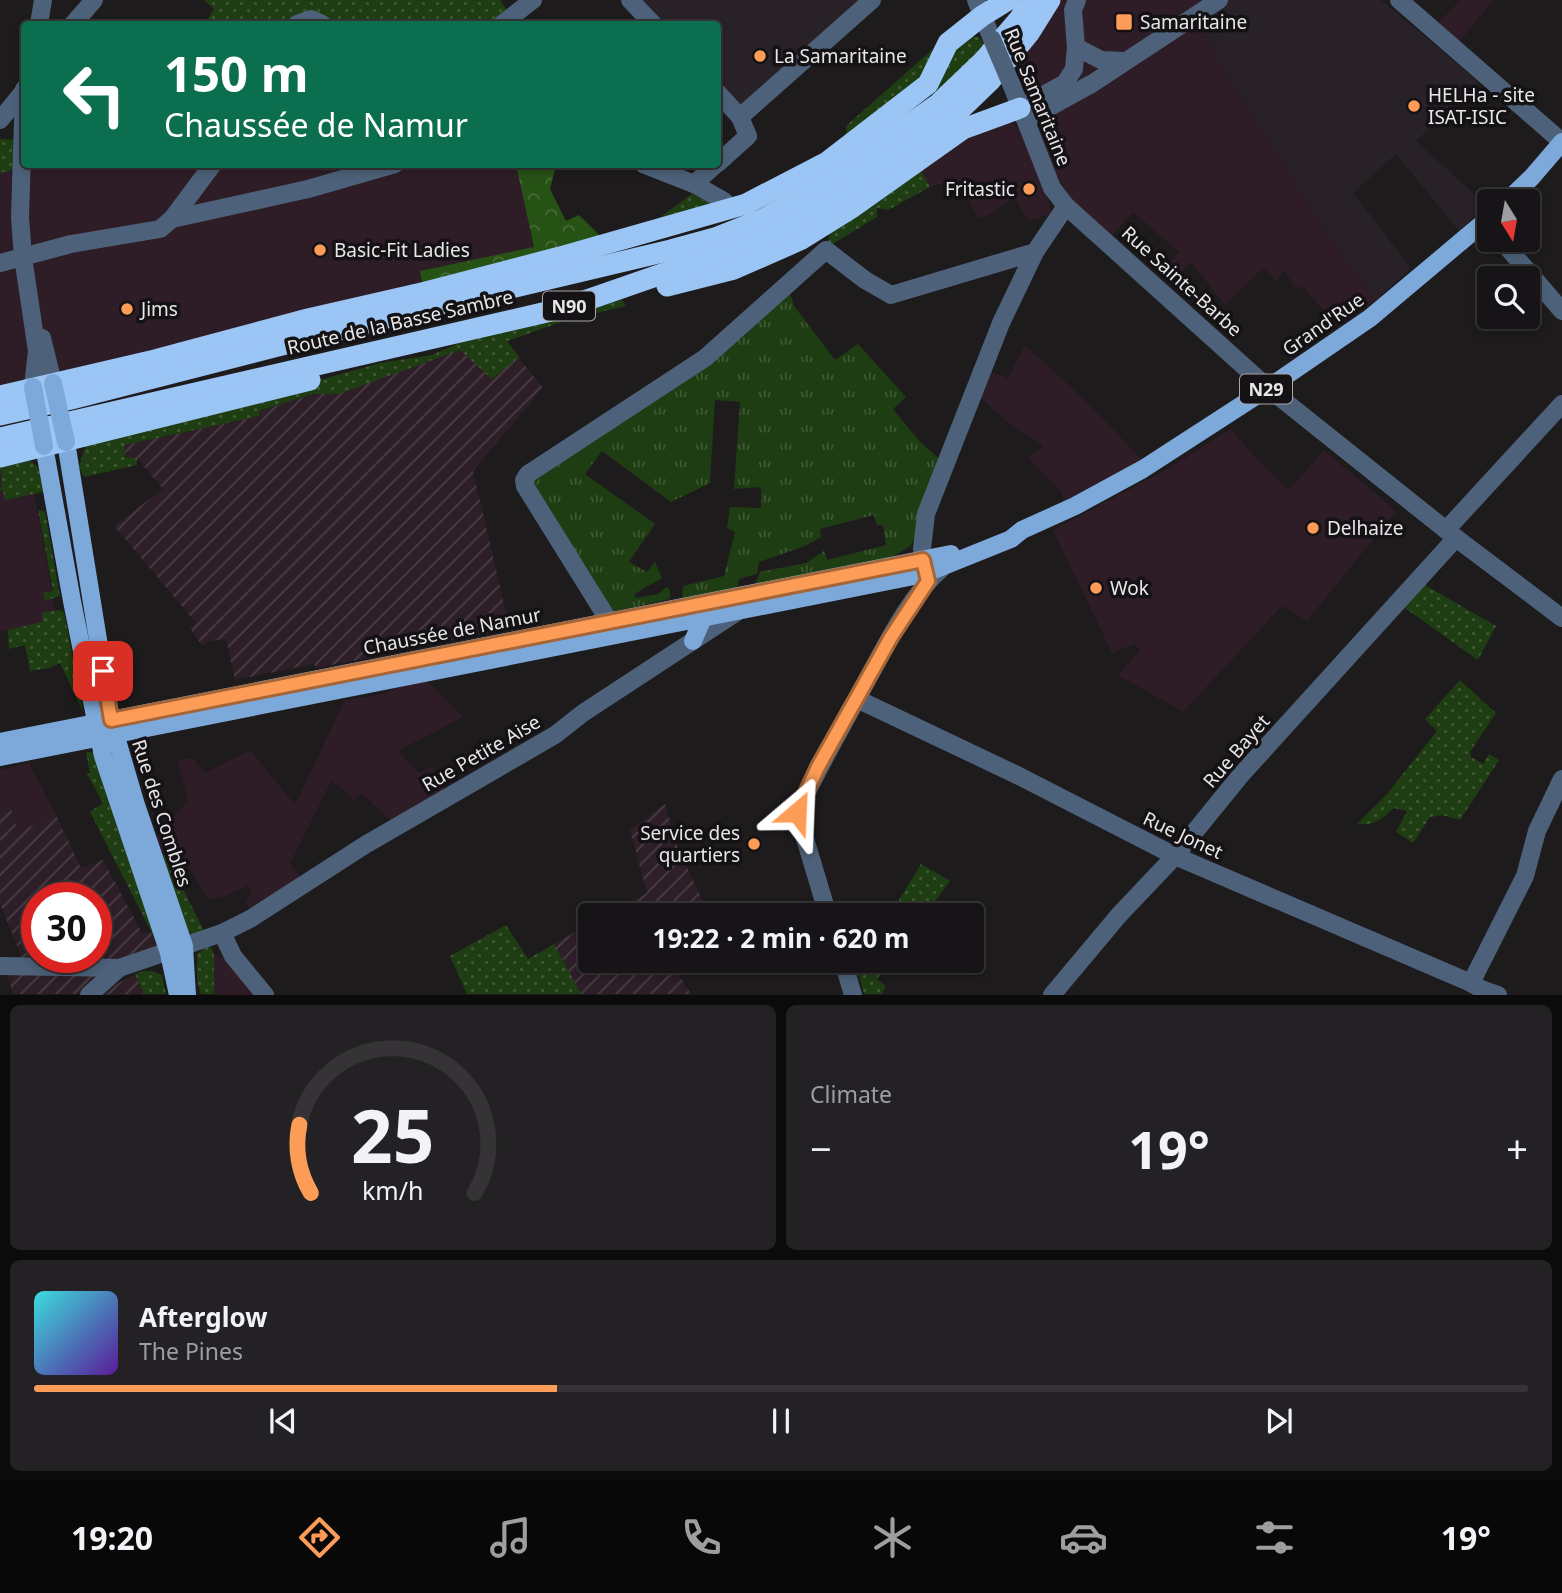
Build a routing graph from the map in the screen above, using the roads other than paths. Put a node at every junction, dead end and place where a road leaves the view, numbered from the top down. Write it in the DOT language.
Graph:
graph roads {
  1 [pos="43,0"];
  2 [pos="94,0"];
  3 [pos="533,0"];
  4 [pos="630,0"];
  5 [pos="872,0"];
  6 [pos="1008,0"];
  7 [pos="1031,0"];
  8 [pos="1050,0"];
  9 [pos="1189,0"];
  10 [pos="1399,0"];
  11 [pos="1213,1"];
  12 [pos="1078,4"];
  13 [pos="979,8"];
  14 [pos="40,21"];
  15 [pos="76,21"];
  16 [pos="506,21"];
  17 [pos="650,21"];
  18 [pos="1183,23"];
  19 [pos="1076,47"];
  20 [pos="1124,61"];
  21 [pos="21,95"];
  22 [pos="721,96"];
  23 [pos="1023,114"];
  24 [pos="740,117"];
  25 [pos="0,120"];
  26 [pos="1562,142"];
  27 [pos="721,160"];
  28 [pos="22,168"];
  29 [pos="211,168"];
  30 [pos="382,168"];
  31 [pos="653,168"];
  32 [pos="712,168"];
  33 [pos="694,184"];
  34 [pos="1520,189"];
  35 [pos="724,201"];
  36 [pos="1066,206"];
  37 [pos="172,219"];
  38 [pos="1477,231"];
  39 [pos="671,250"];
  40 [pos="1035,252"];
  41 [pos="1511,252"];
  42 [pos="567,255"];
  43 [pos="23,257"];
  44 [pos="0,263"];
  45 [pos="502,272"];
  46 [pos="607,295"];
  47 [pos="414,311"];
  48 [pos="1562,311"];
  49 [pos="492,324"];
  50 [pos="43,385"];
  51 [pos="1268,388"];
  52 [pos="0,396"];
  53 [pos="1562,404"];
  54 [pos="0,415"];
  55 [pos="0,438"];
  56 [pos="66,442"];
  57 [pos="44,446"];
  58 [pos="0,457"];
  59 [pos="1022,530"];
  60 [pos="1451,534"];
  61 [pos="919,576"];
  62 [pos="775,589"];
  63 [pos="743,609"];
  64 [pos="703,617"];
  65 [pos="1562,618"];
  66 [pos="609,621"];
  67 [pos="693,641"];
  68 [pos="302,683"];
  69 [pos="857,699"];
  70 [pos="184,720"];
  71 [pos="105,729"];
  72 [pos="0,742"];
  73 [pos="0,757"];
  74 [pos="1562,779"];
  75 [pos="1175,856"];
  76 [pos="824,903"];
  77 [pos="229,930"];
  78 [pos="176,949"];
  79 [pos="0,966"];
  80 [pos="119,968"];
  81 [pos="847,973"];
  82 [pos="1482,990"];
  83 [pos="1054,994"];
  84 [pos="89,995"];
  85 [pos="178,995"];
  86 [pos="187,995"];
  87 [pos="265,995"];
  88 [pos="853,995"];
  1 -- 14 [label="street"];
  2 -- 15 [label="street"];
  3 -- 16 [label="street"];
  4 -- 17 [label="street"];
  5 -- 24 [label="street"];
  6 -- 13 [label="highway"];
  7 -- 39 [label="highway, Route de la Basse Sambre / N90"];
  8 -- 46 [label="highway, Route de la Basse Sambre / N90"];
  9 -- 18 [label="street"];
  10 -- 26 [label="street"];
  11 -- 18 [label="street"];
  12 -- 19 [label="street"];
  13 -- 23 [label="street, Rue Samaritaine, bridge"];
  13 -- 42 [label="highway"];
  18 -- 20 [label="street"];
  19 -- 20 [label="street"];
  19 -- 23 [label="street"];
  20 -- 23 [label="street"];
  21 -- 25 [label="street"];
  22 -- 24 [label="street"];
  23 -- 36 [label="street, Rue Samaritaine"];
  23 -- 46 [label="highway"];
  24 -- 27 [label="street"];
  26 -- 34 [label="main road"];
  28 -- 43 [label="street"];
  29 -- 37 [label="street"];
  30 -- 37 [label="street"];
  31 -- 33 [label="street"];
  32 -- 33 [label="street"];
  33 -- 35 [label="street"];
  36 -- 40 [label="street"];
  36 -- 51 [label="street, Rue Sainte-Barbe"];
  37 -- 43 [label="street"];
  38 -- 51 [label="main road, Grand'Rue / N29"];
  39 -- 42 [label="highway"];
  39 -- 47 [label="highway, Route de la Basse Sambre / N90"];
  40 -- 61 [label="street"];
  40 -- 66 [label="street"];
  41 -- 48 [label="street"];
  42 -- 45 [label="highway"];
  43 -- 44 [label="street"];
  43 -- 50 [label="street"];
  45 -- 47 [label="highway"];
  45 -- 50 [label="highway"];
  46 -- 49 [label="highway, Route de la Basse Sambre / N90"];
  47 -- 54 [label="highway, Route de la Basse Sambre / N90"];
  49 -- 55 [label="highway, Route de la Basse Sambre / N90"];
  49 -- 56 [label="highway"];
  50 -- 52 [label="highway"];
  50 -- 56 [label="main road, Rue des Combles, bridge"];
  50 -- 57 [label="main road, bridge"];
  51 -- 59 [label="main road, Grand'Rue / N29"];
  51 -- 60 [label="street, Rue Sainte-Barbe"];
  53 -- 60 [label="street, Rue Bayet"];
  56 -- 57 [label="highway"];
  56 -- 71 [label="main road, Rue des Combles"];
  57 -- 58 [label="highway"];
  57 -- 71 [label="main road"];
  59 -- 61 [label="main road, Chaussée de Namur / N29"];
  59 -- 61 [label="main road, N29"];
  60 -- 65 [label="street, Rue Sainte-Barbe"];
  60 -- 75 [label="street, Rue Bayet"];
  61 -- 62 [label="main road, Chaussée de Namur / N29"];
  61 -- 63 [label="main road, Chaussée de Namur / N29"];
  61 -- 69 [label="street"];
  62 -- 64 [label="main road, Chaussée de Namur / N29"];
  62 -- 66 [label="main road, Chaussée de Namur / N29"];
  63 -- 64 [label="main road, Chaussée de Namur / N29"];
  63 -- 67 [label="street, Rue Petite Aise"];
  64 -- 67 [label="main road"];
  64 -- 70 [label="main road, Chaussée de Namur / N29"];
  66 -- 68 [label="main road, Chaussée de Namur / N29"];
  67 -- 77 [label="street, Rue Petite Aise"];
  68 -- 70 [label="main road, N29"];
  68 -- 71 [label="main road, Chaussée de Namur / N29"];
  69 -- 75 [label="street, Rue Jonet"];
  69 -- 76 [label="street"];
  70 -- 71 [label="main road, Chaussée de Namur / N29"];
  71 -- 72 [label="main road, N29"];
  71 -- 73 [label="main road, N29"];
  71 -- 78 [label="main road"];
  74 -- 82 [label="street"];
  75 -- 82 [label="street, Rue Jonet"];
  75 -- 83 [label="street, Rue Bayet"];
  77 -- 78 [label="street, Rue Petite Aise"];
  77 -- 87 [label="street"];
  78 -- 80 [label="street, Rue Petite Aise"];
  78 -- 85 [label="main road"];
  78 -- 86 [label="main road"];
  79 -- 80 [label="street"];
  80 -- 84 [label="street"];
  81 -- 88 [label="street"];
}
